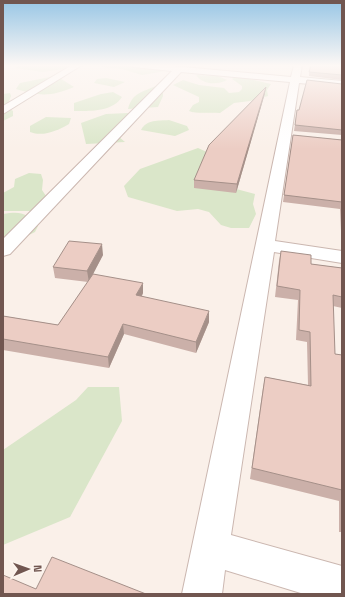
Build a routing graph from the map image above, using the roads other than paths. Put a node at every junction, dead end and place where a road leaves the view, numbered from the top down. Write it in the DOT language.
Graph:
graph roads {
  1 [pos="33,93"];
  2 [pos="156,93"];
  3 [pos="294,93"];
  4 [pos="3,111"];
  5 [pos="265,245"];
  6 [pos="3,250"];
  7 [pos="342,257"];
  8 [pos="210,547"];
  9 [pos="342,586"];
  10 [pos="202,594"];
  1 -- 4 [label="street"];
  2 -- 6 [label="street"];
  3 -- 5 [label="street"];
  5 -- 7 [label="street"];
  5 -- 8 [label="street"];
  8 -- 9 [label="street"];
  8 -- 10 [label="street"];
}
